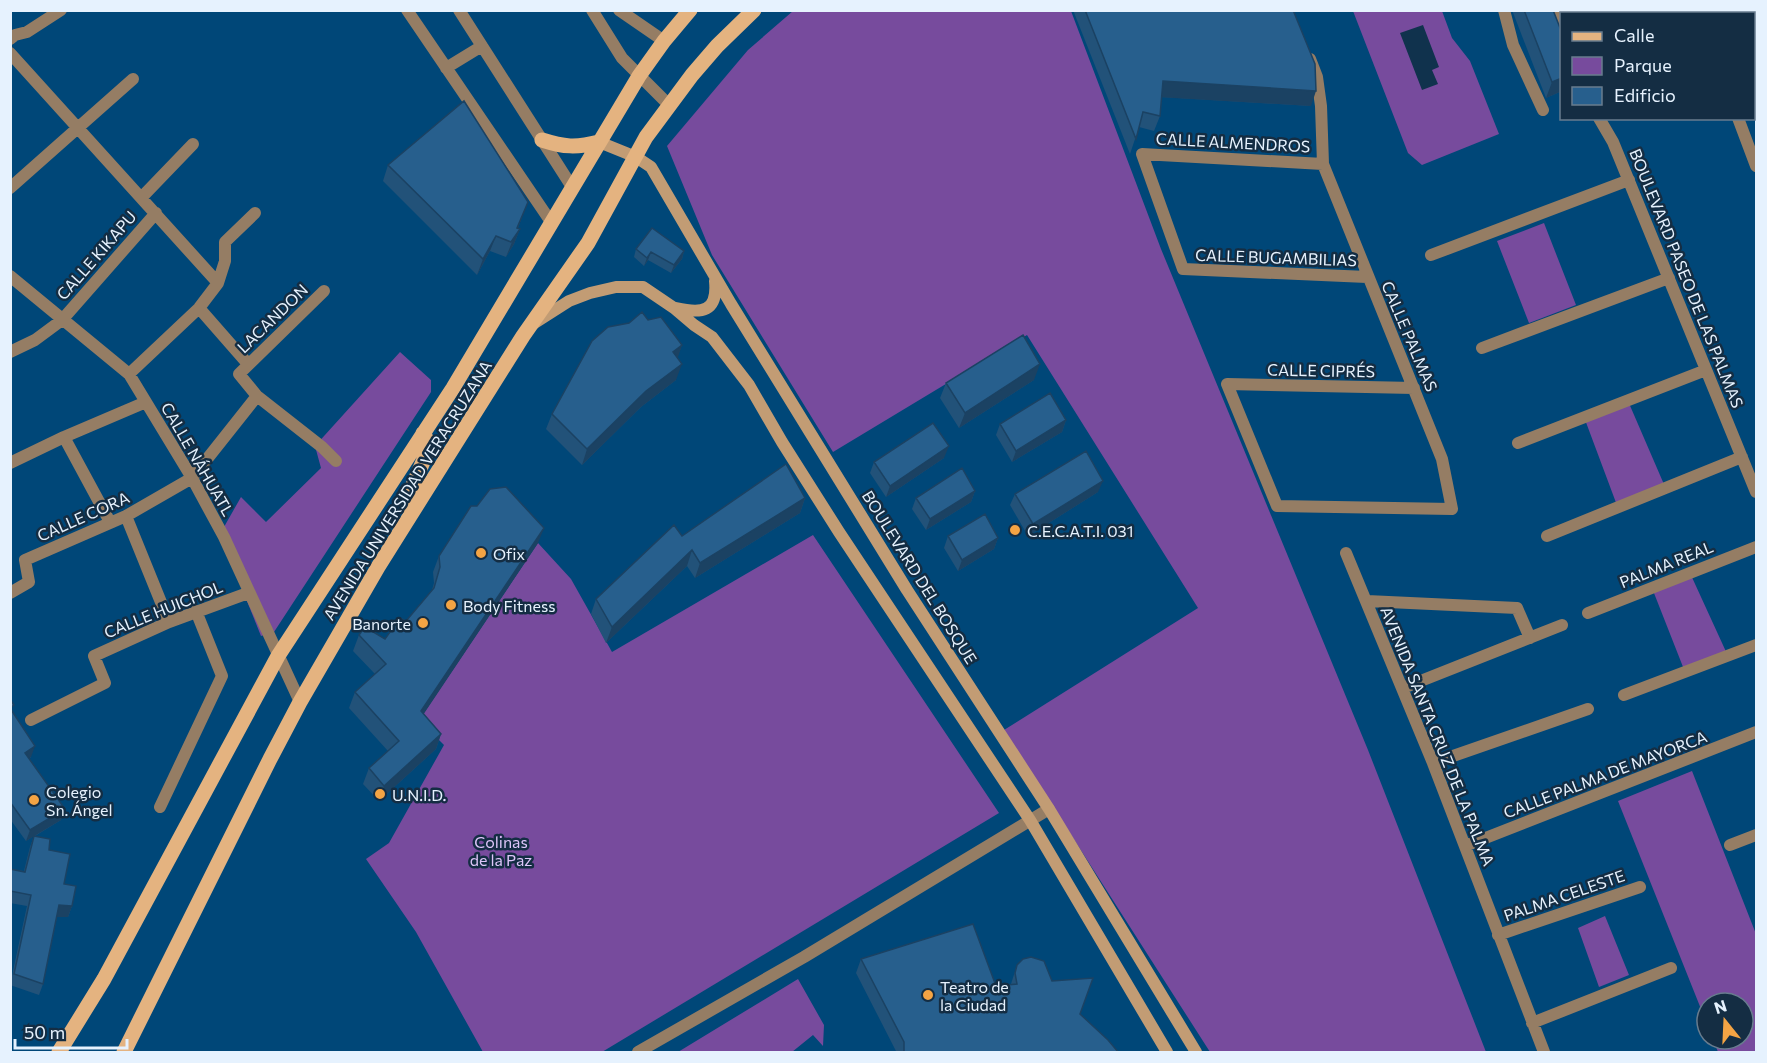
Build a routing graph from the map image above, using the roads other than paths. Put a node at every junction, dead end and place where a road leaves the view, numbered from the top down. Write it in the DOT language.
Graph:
graph roads {
  1 [pos="61,10"];
  2 [pos="407,10"];
  3 [pos="459,10"];
  4 [pos="592,10"];
  5 [pos="619,10"];
  6 [pos="690,10"];
  7 [pos="754,10"];
  8 [pos="1504,10"];
  9 [pos="1554,10"];
  10 [pos="601,25"];
  11 [pos="1560,25"];
  12 [pos="12,34"];
  13 [pos="664,41"];
  14 [pos="1304,44"];
  15 [pos="482,46"];
  16 [pos="10,53"];
  17 [pos="446,68"];
  18 [pos="639,76"];
  19 [pos="133,79"];
  20 [pos="669,105"];
  21 [pos="1543,110"];
  22 [pos="1600,120"];
  23 [pos="1610,120"];
  24 [pos="1739,120"];
  25 [pos="77,128"];
  26 [pos="542,140"];
  27 [pos="599,142"];
  28 [pos="1614,142"];
  29 [pos="194,144"];
  30 [pos="636,157"];
  31 [pos="1755,159"];
  32 [pos="1323,164"];
  33 [pos="1629,180"];
  34 [pos="10,188"];
  35 [pos="572,188"];
  36 [pos="142,197"];
  37 [pos="156,213"];
  38 [pos="255,213"];
  39 [pos="551,222"];
  40 [pos="1431,255"];
  41 [pos="1183,269"];
  42 [pos="10,276"];
  43 [pos="1367,277"];
  44 [pos="714,278"];
  45 [pos="1669,278"];
  46 [pos="218,283"];
  47 [pos="324,291"];
  48 [pos="199,308"];
  49 [pos="674,308"];
  50 [pos="62,320"];
  51 [pos="530,327"];
  52 [pos="1482,348"];
  53 [pos="10,352"];
  54 [pos="248,364"];
  55 [pos="1706,370"];
  56 [pos="129,374"];
  57 [pos="1414,388"];
  58 [pos="257,396"];
  59 [pos="146,402"];
  60 [pos="423,433"];
  61 [pos="64,437"];
  62 [pos="1518,443"];
  63 [pos="1742,457"];
  64 [pos="336,461"];
  65 [pos="10,463"];
  66 [pos="192,478"];
  67 [pos="1756,492"];
  68 [pos="1277,506"];
  69 [pos="412,513"];
  70 [pos="126,516"];
  71 [pos="110,522"];
  72 [pos="1547,536"];
  73 [pos="1756,547"];
  74 [pos="1346,553"];
  75 [pos="248,592"];
  76 [pos="10,593"];
  77 [pos="1367,601"];
  78 [pos="196,611"];
  79 [pos="1588,613"];
  80 [pos="169,622"];
  81 [pos="1563,625"];
  82 [pos="1530,638"];
  83 [pos="1756,645"];
  84 [pos="278,656"];
  85 [pos="1402,688"];
  86 [pos="1624,695"];
  87 [pos="300,702"];
  88 [pos="1588,709"];
  89 [pos="31,720"];
  90 [pos="1756,732"];
  91 [pos="1433,763"];
  92 [pos="160,807"];
  93 [pos="1049,809"];
  94 [pos="1030,820"];
  95 [pos="1756,835"];
  96 [pos="1730,845"];
  97 [pos="1465,846"];
  98 [pos="1640,887"];
  99 [pos="1498,935"];
  100 [pos="1671,968"];
  101 [pos="1532,1023"];
  102 [pos="59,1053"];
  103 [pos="123,1053"];
  104 [pos="638,1053"];
  105 [pos="1167,1053"];
  106 [pos="1196,1053"];
  107 [pos="1544,1053"];
  1 -- 12 [label="street"];
  2 -- 17 [label="street"];
  3 -- 15 [label="street"];
  4 -- 10 [label="street"];
  5 -- 10 [label="street"];
  5 -- 13 [label="street"];
  6 -- 13 [label="main road, AVENIDA UNIVERSIDAD VERACRUZANA"];
  7 -- 20 [label="main road, AVENIDA UNIVERSIDAD VERACRUZANA"];
  8 -- 21 [label="street"];
  9 -- 11 [label="street"];
  10 -- 18 [label="street"];
  13 -- 18 [label="main road, AVENIDA UNIVERSIDAD VERACRUZANA"];
  14 -- 32 [label="street, CALLE PALMAS"];
  15 -- 17 [label="street"];
  15 -- 26 [label="street"];
  16 -- 25 [label="street"];
  17 -- 39 [label="street"];
  18 -- 20 [label="street"];
  18 -- 27 [label="main road, AVENIDA UNIVERSIDAD VERACRUZANA"];
  19 -- 25 [label="street"];
  20 -- 30 [label="main road, AVENIDA UNIVERSIDAD VERACRUZANA"];
  22 -- 28 [label="street, BOULEVARD PASEO DE LAS PALMAS"];
  23 -- 28 [label="street, BOULEVARD PASEO DE LAS PALMAS"];
  24 -- 31 [label="street"];
  25 -- 34 [label="street"];
  25 -- 36 [label="street"];
  26 -- 27 [label="main road"];
  26 -- 35 [label="street"];
  27 -- 30 [label="main road, BOULEVARD DEL BOSQUE"];
  27 -- 35 [label="main road, AVENIDA UNIVERSIDAD VERACRUZANA"];
  28 -- 33 [label="street, BOULEVARD PASEO DE LAS PALMAS"];
  29 -- 36 [label="street"];
  30 -- 44 [label="main road, BOULEVARD DEL BOSQUE"];
  30 -- 51 [label="main road, AVENIDA UNIVERSIDAD VERACRUZANA"];
  32 -- 41 [label="street, CALLE ALMENDROS"];
  32 -- 43 [label="street, CALLE PALMAS"];
  33 -- 40 [label="street"];
  33 -- 45 [label="street, BOULEVARD PASEO DE LAS PALMAS"];
  35 -- 39 [label="main road, AVENIDA UNIVERSIDAD VERACRUZANA"];
  36 -- 37 [label="street"];
  37 -- 46 [label="street"];
  37 -- 50 [label="street, CALLE KIKAPU"];
  38 -- 46 [label="street"];
  39 -- 60 [label="main road, AVENIDA UNIVERSIDAD VERACRUZANA"];
  41 -- 43 [label="street, CALLE BUGAMBILIAS"];
  42 -- 50 [label="street, CALLE NÁHUATL"];
  43 -- 57 [label="street, CALLE PALMAS"];
  44 -- 49 [label="main road"];
  44 -- 93 [label="main road, BOULEVARD DEL BOSQUE"];
  45 -- 52 [label="street"];
  45 -- 55 [label="street, BOULEVARD PASEO DE LAS PALMAS"];
  46 -- 48 [label="street"];
  47 -- 54 [label="street, LACANDON"];
  48 -- 54 [label="street"];
  48 -- 56 [label="street"];
  49 -- 51 [label="main road"];
  49 -- 94 [label="main road"];
  50 -- 53 [label="street, CALLE KIKAPU"];
  50 -- 56 [label="street, CALLE NÁHUATL"];
  51 -- 69 [label="main road, AVENIDA UNIVERSIDAD VERACRUZANA"];
  54 -- 58 [label="street, LACANDON"];
  55 -- 62 [label="street"];
  55 -- 63 [label="street, BOULEVARD PASEO DE LAS PALMAS"];
  56 -- 59 [label="street, CALLE NÁHUATL"];
  57 -- 68 [label="street, CALLE PALMAS"];
  57 -- 68 [label="street, CALLE CIPRÉS"];
  58 -- 64 [label="street"];
  58 -- 66 [label="street"];
  59 -- 61 [label="street"];
  59 -- 66 [label="street, CALLE NÁHUATL"];
  60 -- 69 [label="main road"];
  60 -- 84 [label="main road, AVENIDA UNIVERSIDAD VERACRUZANA"];
  61 -- 65 [label="street"];
  61 -- 71 [label="street"];
  63 -- 67 [label="street, BOULEVARD PASEO DE LAS PALMAS"];
  63 -- 72 [label="street"];
  66 -- 70 [label="street, CALLE CORA"];
  66 -- 75 [label="street, CALLE NÁHUATL"];
  69 -- 87 [label="main road, AVENIDA UNIVERSIDAD VERACRUZANA"];
  70 -- 71 [label="street, CALLE CORA"];
  70 -- 80 [label="street"];
  71 -- 76 [label="street, CALLE CORA"];
  73 -- 79 [label="street, PALMA REAL"];
  74 -- 77 [label="street"];
  75 -- 78 [label="street, CALLE HUICHOL"];
  75 -- 84 [label="street, CALLE NÁHUATL"];
  77 -- 82 [label="street, AVENIDA SANTA CRUZ DE LA PALMA"];
  77 -- 85 [label="street, AVENIDA SANTA CRUZ DE LA PALMA"];
  78 -- 80 [label="street, CALLE HUICHOL"];
  78 -- 92 [label="street"];
  80 -- 89 [label="street, CALLE HUICHOL"];
  81 -- 82 [label="street"];
  82 -- 85 [label="street"];
  83 -- 86 [label="street"];
  84 -- 87 [label="street, CALLE NÁHUATL"];
  84 -- 102 [label="main road, AVENIDA UNIVERSIDAD VERACRUZANA"];
  85 -- 91 [label="street, AVENIDA SANTA CRUZ DE LA PALMA"];
  87 -- 103 [label="main road, AVENIDA UNIVERSIDAD VERACRUZANA"];
  88 -- 91 [label="street"];
  90 -- 97 [label="street, CALLE PALMA DE MAYORCA"];
  91 -- 97 [label="street, AVENIDA SANTA CRUZ DE LA PALMA"];
  93 -- 94 [label="street"];
  93 -- 106 [label="main road, BOULEVARD DEL BOSQUE"];
  94 -- 104 [label="street"];
  94 -- 105 [label="main road"];
  95 -- 96 [label="street"];
  97 -- 99 [label="street, AVENIDA SANTA CRUZ DE LA PALMA"];
  98 -- 99 [label="street, PALMA CELESTE"];
  99 -- 101 [label="street, AVENIDA SANTA CRUZ DE LA PALMA"];
  100 -- 101 [label="street"];
  101 -- 107 [label="street, AVENIDA SANTA CRUZ DE LA PALMA"];
}
